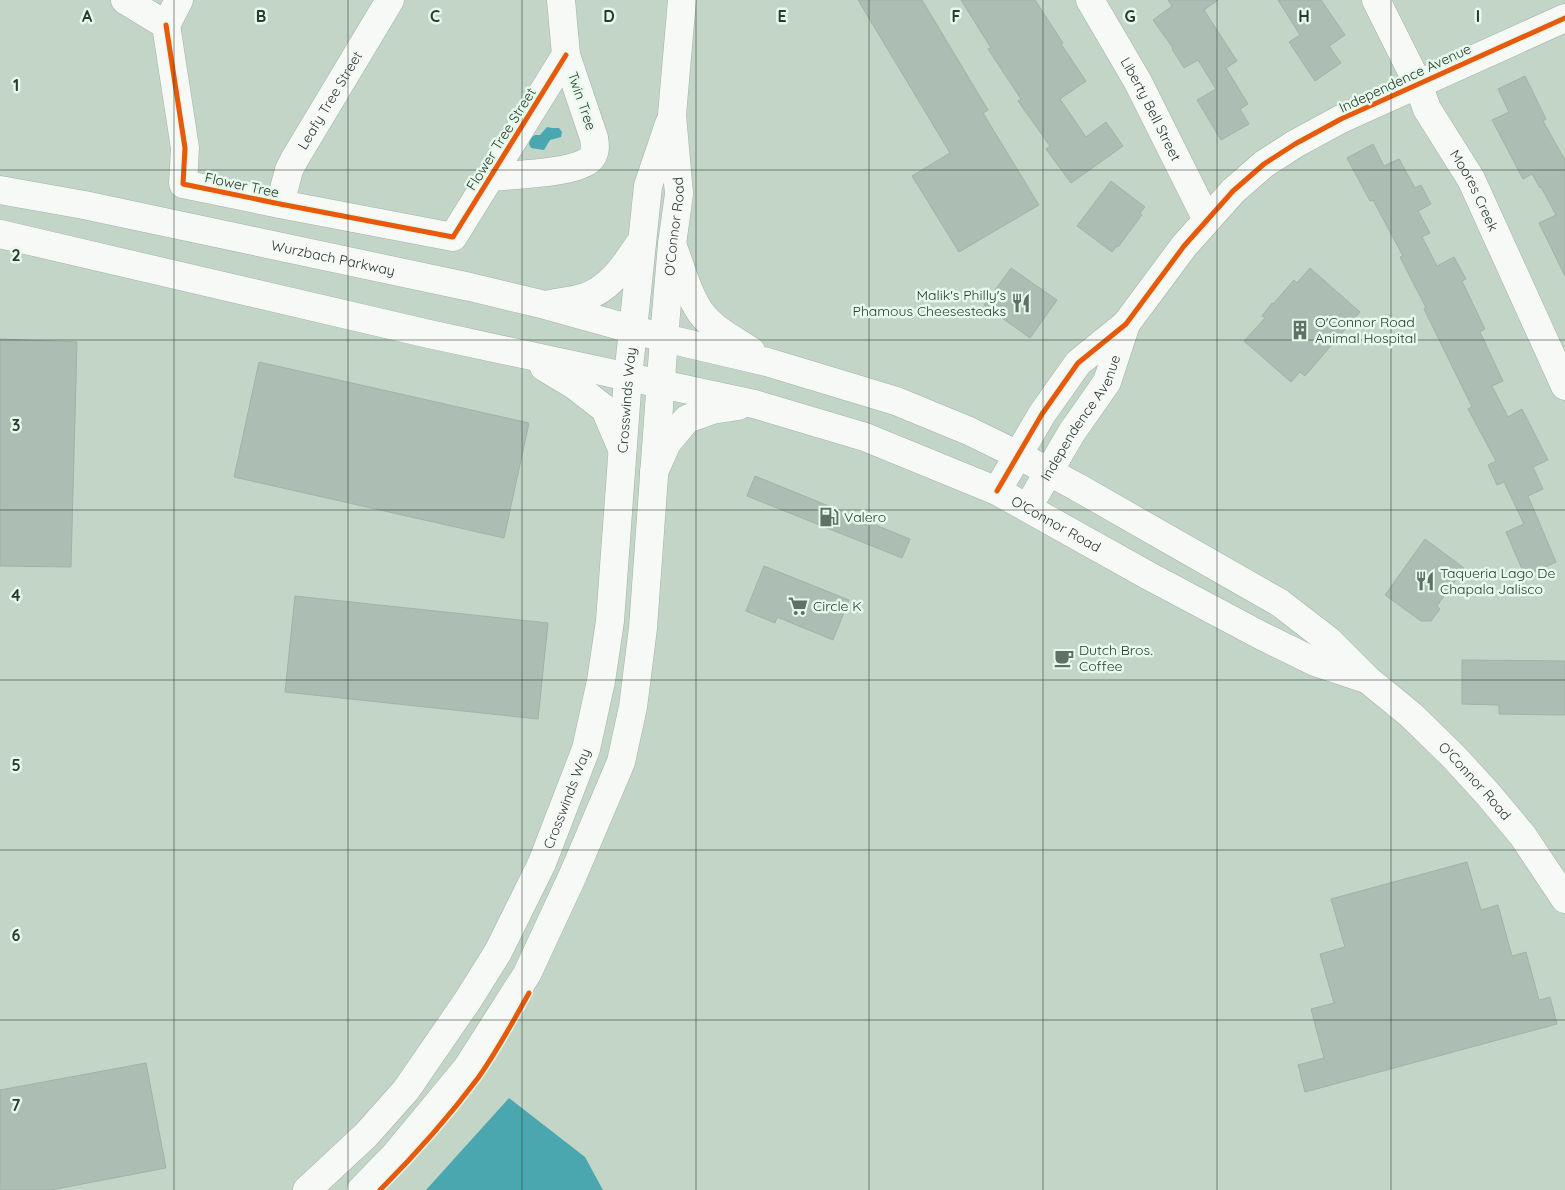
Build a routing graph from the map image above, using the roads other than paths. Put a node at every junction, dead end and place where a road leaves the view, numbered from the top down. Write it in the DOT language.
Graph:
graph roads {
  1 [pos="125,0"];
  2 [pos="179,0"];
  3 [pos="390,0"];
  4 [pos="561,0"];
  5 [pos="682,0"];
  6 [pos="1090,0"];
  7 [pos="1376,0"];
  8 [pos="1565,18"];
  9 [pos="166,25"];
  10 [pos="566,55"];
  11 [pos="1418,84"];
  12 [pos="672,115"];
  13 [pos="491,177"];
  14 [pos="0,190"];
  15 [pos="280,204"];
  16 [pos="1207,220"];
  17 [pos="0,234"];
  18 [pos="454,235"];
  19 [pos="642,240"];
  20 [pos="672,244"];
  21 [pos="545,305"];
  22 [pos="1126,324"];
  23 [pos="633,330"];
  24 [pos="664,338"];
  25 [pos="523,355"];
  26 [pos="767,362"];
  27 [pos="628,377"];
  28 [pos="661,385"];
  29 [pos="1565,386"];
  30 [pos="754,404"];
  31 [pos="622,449"];
  32 [pos="1018,455"];
  33 [pos="654,472"];
  34 [pos="1049,472"];
  35 [pos="997,491"];
  36 [pos="1028,508"];
  37 [pos="1366,679"];
  38 [pos="1565,899"];
  39 [pos="514,918"];
  40 [pos="545,934"];
  41 [pos="307,1190"];
  42 [pos="361,1190"];
  1 -- 9 [label="main road"];
  2 -- 9 [label="main road"];
  3 -- 15 [label="main road, Leafy Tree Street"];
  4 -- 10 [label="main road, Twin Tree"];
  5 -- 12 [label="main road, O'Connor Road"];
  6 -- 16 [label="main road, Liberty Bell Street"];
  7 -- 11 [label="main road, Moores Creek"];
  8 -- 11 [label="main road, Independence Avenue"];
  9 -- 15 [label="main road, Flower Tree"];
  10 -- 13 [label="main road, Flower Tree Street"];
  10 -- 13 [label="main road, Twin Tree"];
  11 -- 16 [label="main road, Independence Avenue"];
  11 -- 29 [label="main road, Moores Creek"];
  12 -- 19 [label="main road, O'Connor Road"];
  12 -- 20 [label="main road, O'Connor Road"];
  13 -- 18 [label="main road, Flower Tree Street"];
  14 -- 21 [label="main road, Wurzbach Parkway"];
  15 -- 18 [label="main road, Flower Tree"];
  16 -- 22 [label="main road, Independence Avenue"];
  17 -- 25 [label="main road"];
  19 -- 21 [label="main road"];
  19 -- 23 [label="main road, O'Connor Road"];
  20 -- 24 [label="main road, O'Connor Road"];
  20 -- 26 [label="main road"];
  21 -- 23 [label="main road, Wurzbach Parkway"];
  22 -- 32 [label="main road, Independence Avenue"];
  22 -- 34 [label="main road, Independence Avenue"];
  23 -- 24 [label="main road, Wurzbach Parkway"];
  23 -- 27 [label="main road, Crosswinds Way"];
  24 -- 26 [label="main road, O'Connor Road"];
  24 -- 28 [label="main road, O'Connor Road"];
  25 -- 27 [label="main road"];
  25 -- 31 [label="main road"];
  26 -- 32 [label="main road, O'Connor Road"];
  27 -- 28 [label="main road"];
  27 -- 31 [label="main road, Crosswinds Way"];
  28 -- 30 [label="main road, O'Connor Road"];
  28 -- 33 [label="main road"];
  30 -- 33 [label="main road"];
  30 -- 35 [label="main road, O'Connor Road"];
  31 -- 39 [label="main road, Crosswinds Way"];
  32 -- 34 [label="main road, O'Connor Road"];
  32 -- 35 [label="main road, Independence Avenue"];
  33 -- 40 [label="main road"];
  34 -- 36 [label="main road, Independence Avenue"];
  34 -- 37 [label="main road, O'Connor Road"];
  35 -- 36 [label="main road, O'Connor Road"];
  36 -- 37 [label="main road, O'Connor Road"];
  37 -- 38 [label="main road, O'Connor Road"];
  39 -- 40 [label="main road"];
  39 -- 41 [label="main road, Crosswinds Way"];
  40 -- 42 [label="main road"];
}
